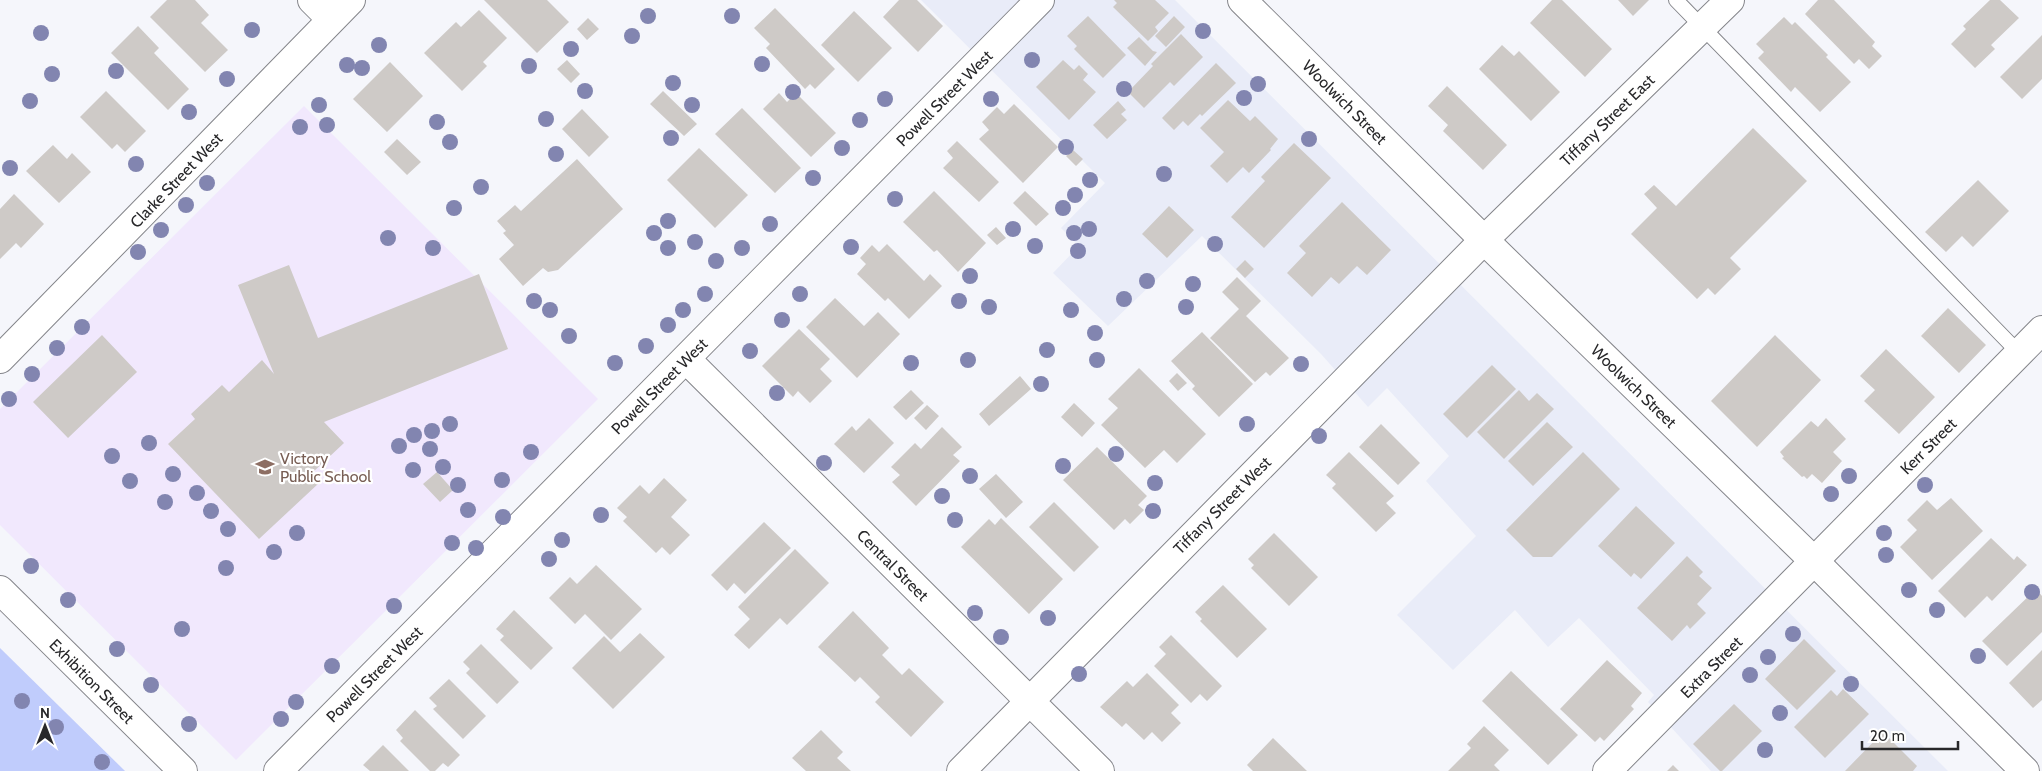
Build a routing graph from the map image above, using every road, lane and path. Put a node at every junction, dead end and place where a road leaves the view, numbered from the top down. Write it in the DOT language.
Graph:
graph roads {
  1 [pos="312,0"];
  2 [pos="351,0"];
  3 [pos="1040,0"];
  4 [pos="1242,0"];
  5 [pos="1676,0"];
  6 [pos="1730,0"];
  7 [pos="331,19"];
  8 [pos="1703,26"];
  9 [pos="1484,240"];
  10 [pos="2042,330"];
  11 [pos="2019,353"];
  12 [pos="0,359"];
  13 [pos="686,359"];
  14 [pos="1814,562"];
  15 [pos="0,590"];
  16 [pos="1030,700"];
  17 [pos="184,771"];
  18 [pos="278,771"];
  19 [pos="961,771"];
  20 [pos="1100,771"];
  21 [pos="1607,771"];
  22 [pos="2025,771"];
  1 -- 7 [label="street"];
  2 -- 7 [label="street, Clarke Street West"];
  3 -- 13 [label="street, Powell Street West"];
  4 -- 9 [label="street, Woolwich Street"];
  5 -- 8 [label="lane"];
  6 -- 8 [label="street, Tiffany Street East"];
  7 -- 12 [label="street, Clarke Street West"];
  8 -- 9 [label="street, Tiffany Street East"];
  8 -- 11 [label="lane"];
  9 -- 14 [label="street, Woolwich Street"];
  9 -- 16 [label="street, Tiffany Street West"];
  10 -- 11 [label="street, Kerr Street"];
  11 -- 14 [label="street, Kerr Street"];
  13 -- 16 [label="street, Central Street"];
  13 -- 18 [label="street, Powell Street West"];
  14 -- 21 [label="street, Extra Street"];
  14 -- 22 [label="street, Woolwich Street"];
  15 -- 17 [label="street, Exhibition Street"];
  16 -- 19 [label="street, Tiffany Street West"];
  16 -- 20 [label="street, Central Street"];
}
